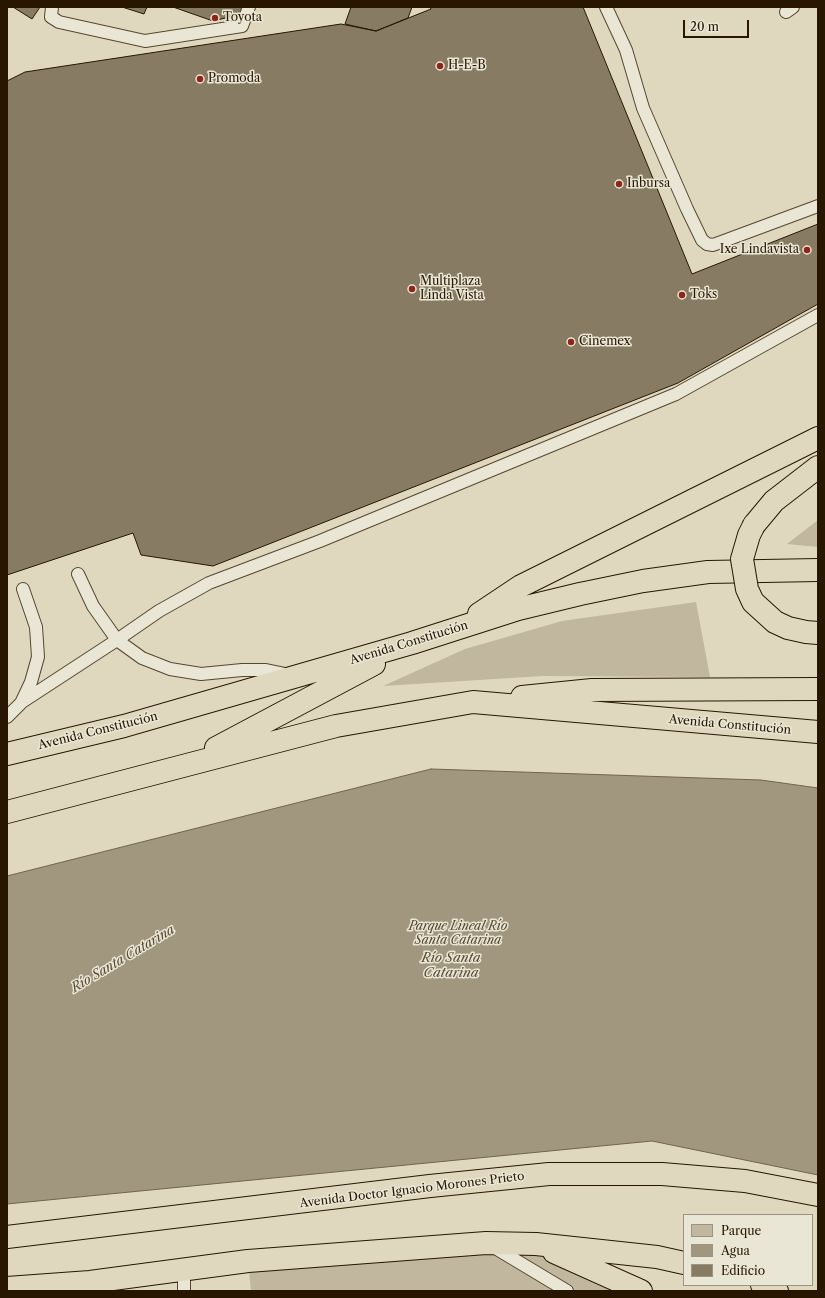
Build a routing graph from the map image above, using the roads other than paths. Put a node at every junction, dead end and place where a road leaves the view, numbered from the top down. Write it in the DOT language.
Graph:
graph roads {
  1 [pos="52,7"];
  2 [pos="249,7"];
  3 [pos="606,7"];
  4 [pos="818,206"];
  5 [pos="818,315"];
  6 [pos="818,438"];
  7 [pos="818,467"];
  8 [pos="818,570"];
  9 [pos="78,574"];
  10 [pos="23,589"];
  11 [pos="456,629"];
  12 [pos="818,633"];
  13 [pos="117,640"];
  14 [pos="412,643"];
  15 [pos="297,676"];
  16 [pos="818,689"];
  17 [pos="22,702"];
  18 [pos="473,702"];
  19 [pos="7,717"];
  20 [pos="818,732"];
  21 [pos="7,754"];
  22 [pos="184,766"];
  23 [pos="7,812"];
  24 [pos="818,1195"];
  25 [pos="7,1237"];
  26 [pos="486,1243"];
  27 [pos="536,1244"];
  28 [pos="683,1263"];
  29 [pos="184,1269"];
  30 [pos="91,1286"];
  31 [pos="764,1286"];
  32 [pos="7,1288"];
  33 [pos="184,1291"];
  34 [pos="566,1291"];
  35 [pos="641,1291"];
  36 [pos="777,1291"];
  1 -- 2 [label="lane"];
  3 -- 4 [label="lane"];
  5 -- 13 [label="lane"];
  6 -- 11 [label="highway"];
  7 -- 12 [label="highway, bridge"];
  8 -- 11 [label="highway, Avenida Constitución"];
  9 -- 13 [label="lane"];
  10 -- 17 [label="lane"];
  11 -- 14 [label="highway, Avenida Constitución"];
  13 -- 15 [label="lane"];
  13 -- 17 [label="lane"];
  14 -- 15 [label="highway, Avenida Constitución"];
  14 -- 22 [label="highway"];
  15 -- 21 [label="highway, Avenida Constitución"];
  16 -- 18 [label="highway"];
  17 -- 19 [label="lane"];
  18 -- 20 [label="highway, Avenida Constitución"];
  18 -- 22 [label="highway, Avenida Constitución"];
  22 -- 23 [label="highway, Avenida Constitución"];
  24 -- 25 [label="highway, Avenida Doctor Ignacio Morones Prieto"];
  26 -- 27 [label="highway"];
  26 -- 29 [label="highway"];
  26 -- 34 [label="lane"];
  27 -- 28 [label="highway"];
  27 -- 35 [label="highway"];
  29 -- 30 [label="highway"];
  29 -- 33 [label="lane"];
  30 -- 32 [label="highway"];
  31 -- 36 [label="highway"];
}
